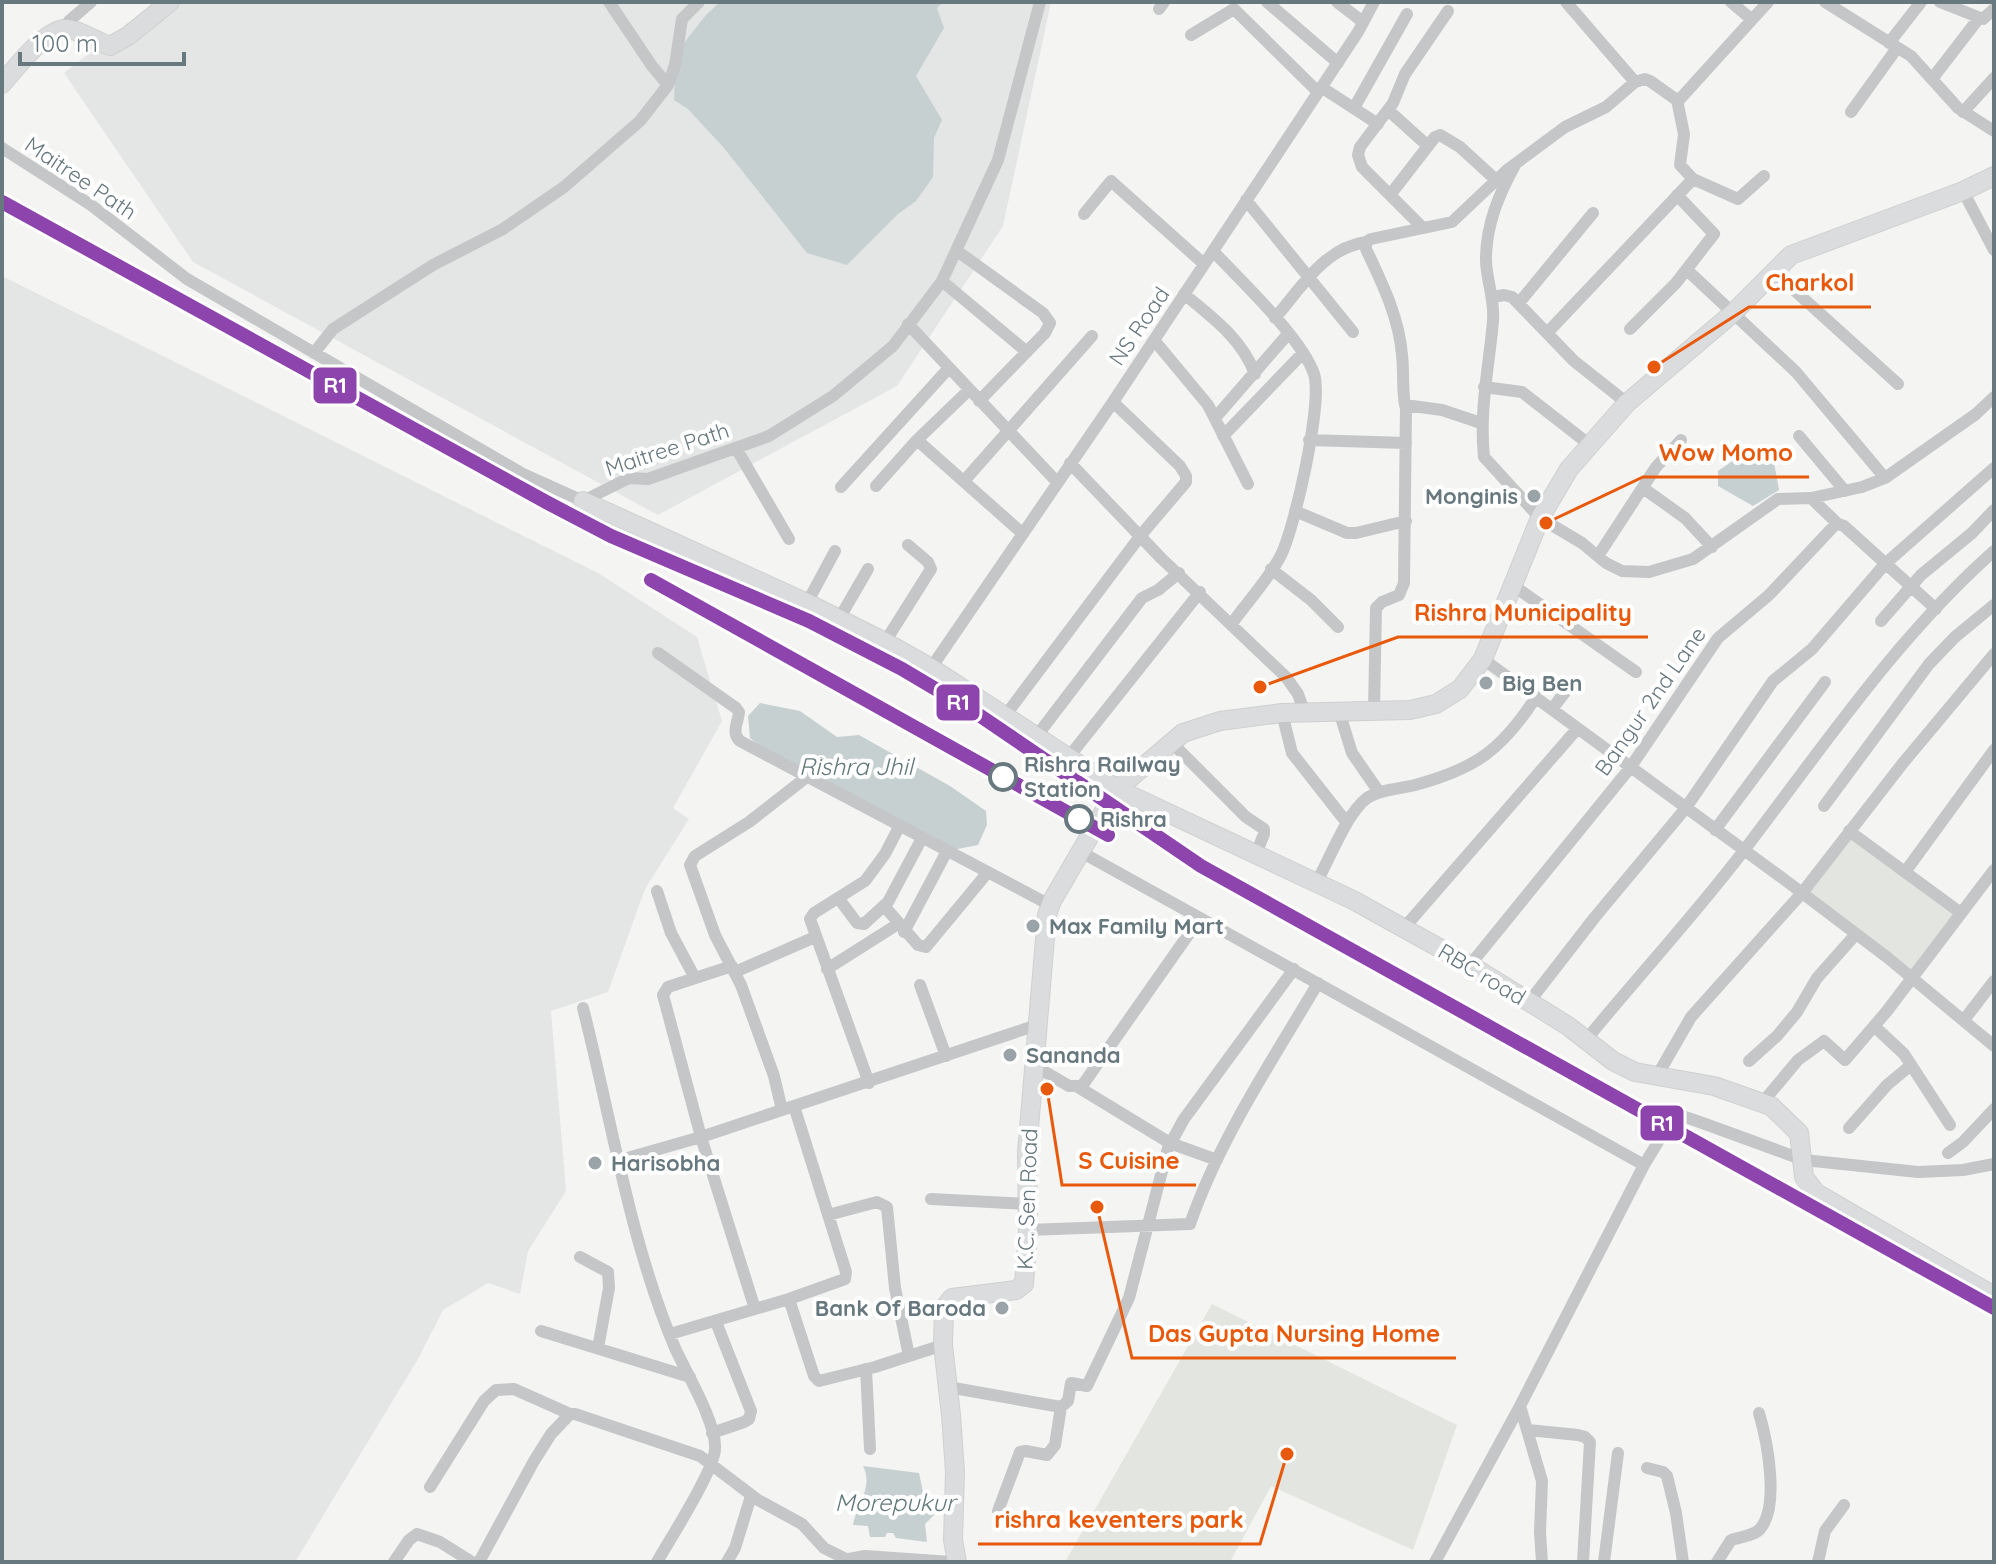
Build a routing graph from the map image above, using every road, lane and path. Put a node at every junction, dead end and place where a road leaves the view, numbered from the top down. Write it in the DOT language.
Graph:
graph roads {
  1 [pos="91,2"];
  2 [pos="170,2"];
  3 [pos="609,2"];
  4 [pos="699,2"];
  5 [pos="1040,2"];
  6 [pos="1267,2"];
  7 [pos="1337,2"];
  8 [pos="1374,2"];
  9 [pos="1566,2"];
  10 [pos="1731,2"];
  11 [pos="1768,2"];
  12 [pos="1825,2"];
  13 [pos="1921,2"];
  14 [pos="1940,2"];
  15 [pos="1234,6"];
  16 [pos="1994,9"];
  17 [pos="1448,11"];
  18 [pos="1407,14"];
  19 [pos="1979,18"];
  20 [pos="1751,19"];
  21 [pos="69,21"];
  22 [pos="1363,22"];
  23 [pos="1191,35"];
  24 [pos="1893,46"];
  25 [pos="1338,63"];
  26 [pos="1994,78"];
  27 [pos="1932,79"];
  28 [pos="1635,82"];
  29 [pos="2,84"];
  30 [pos="668,85"];
  31 [pos="1320,89"];
  32 [pos="1677,100"];
  33 [pos="1354,108"];
  34 [pos="1388,110"];
  35 [pos="1851,112"];
  36 [pos="1963,112"];
  37 [pos="1378,124"];
  38 [pos="1994,131"];
  39 [pos="1428,146"];
  40 [pos="2,148"];
  41 [pos="1515,165"];
  42 [pos="1764,176"];
  43 [pos="1994,176"];
  44 [pos="1693,179"];
  45 [pos="1496,180"];
  46 [pos="1963,191"];
  47 [pos="1390,195"];
  48 [pos="1677,195"];
  49 [pos="1246,200"];
  50 [pos="1593,213"];
  51 [pos="1084,214"];
  52 [pos="1422,227"];
  53 [pos="1366,242"];
  54 [pos="1994,250"];
  55 [pos="957,251"];
  56 [pos="1213,251"];
  57 [pos="1204,264"];
  58 [pos="1687,270"];
  59 [pos="1773,271"];
  60 [pos="1309,278"];
  61 [pos="942,281"];
  62 [pos="1184,294"];
  63 [pos="1493,297"];
  64 [pos="1519,303"];
  65 [pos="1733,313"];
  66 [pos="1275,318"];
  67 [pos="908,324"];
  68 [pos="1630,329"];
  69 [pos="1353,332"];
  70 [pos="1547,333"];
  71 [pos="1288,334"];
  72 [pos="1092,336"];
  73 [pos="1154,340"];
  74 [pos="1027,352"];
  75 [pos="314,353"];
  76 [pos="1302,354"];
  77 [pos="948,369"];
  78 [pos="1255,374"];
  79 [pos="1898,384"];
  80 [pos="1484,387"];
  81 [pos="969,390"];
  82 [pos="1994,397"];
  83 [pos="979,401"];
  84 [pos="1113,402"];
  85 [pos="1627,403"];
  86 [pos="1406,407"];
  87 [pos="1215,418"];
  88 [pos="1481,423"];
  89 [pos="1008,432"];
  90 [pos="1223,436"];
  91 [pos="1799,436"];
  92 [pos="917,440"];
  93 [pos="1309,440"];
  94 [pos="1681,440"];
  95 [pos="1406,443"];
  96 [pos="1590,445"];
  97 [pos="736,448"];
  98 [pos="1070,463"];
  99 [pos="1994,468"];
  100 [pos="1885,478"];
  101 [pos="964,481"];
  102 [pos="1057,482"];
  103 [pos="1248,484"];
  104 [pos="876,486"];
  105 [pos="841,487"];
  106 [pos="1643,488"];
  107 [pos="1845,491"];
  108 [pos="1811,498"];
  109 [pos="583,501"];
  110 [pos="1994,510"];
  111 [pos="1295,511"];
  112 [pos="1540,518"];
  113 [pos="1406,521"];
  114 [pos="1838,524"];
  115 [pos="1022,533"];
  116 [pos="1141,535"];
  117 [pos="789,539"];
  118 [pos="908,545"];
  119 [pos="1712,547"];
  120 [pos="835,551"];
  121 [pos="1994,551"];
  122 [pos="1598,556"];
  123 [pos="1885,564"];
  124 [pos="868,569"];
  125 [pos="1271,569"];
  126 [pos="1179,573"];
  127 [pos="1511,584"];
  128 [pos="1910,587"];
  129 [pos="1200,592"];
  130 [pos="807,603"];
  131 [pos="1994,605"];
  132 [pos="1936,609"];
  133 [pos="839,619"];
  134 [pos="1881,621"];
  135 [pos="1231,625"];
  136 [pos="1338,627"];
  137 [pos="885,642"];
  138 [pos="658,653"];
  139 [pos="1994,654"];
  140 [pos="1483,659"];
  141 [pos="931,668"];
  142 [pos="1636,672"];
  143 [pos="1825,682"];
  144 [pos="1569,687"];
  145 [pos="1536,697"];
  146 [pos="1552,709"];
  147 [pos="1374,710"];
  148 [pos="1304,711"];
  149 [pos="1339,711"];
  150 [pos="1282,713"];
  151 [pos="1005,716"];
  152 [pos="1577,729"];
  153 [pos="1036,737"];
  154 [pos="1170,741"];
  155 [pos="1994,750"];
  156 [pos="1068,758"];
  157 [pos="1630,768"];
  158 [pos="808,776"];
  159 [pos="1117,789"];
  160 [pos="1379,792"];
  161 [pos="1824,806"];
  162 [pos="1685,809"];
  163 [pos="1347,823"];
  164 [pos="900,825"];
  165 [pos="1715,830"];
  166 [pos="1849,831"];
  167 [pos="922,838"];
  168 [pos="947,851"];
  169 [pos="1744,851"];
  170 [pos="1081,852"];
  171 [pos="1256,854"];
  172 [pos="1994,870"];
  173 [pos="988,872"];
  174 [pos="1905,872"];
  175 [pos="1316,883"];
  176 [pos="657,891"];
  177 [pos="1802,893"];
  178 [pos="839,899"];
  179 [pos="1050,905"];
  180 [pos="885,907"];
  181 [pos="1961,913"];
  182 [pos="1200,918"];
  183 [pos="901,928"];
  184 [pos="1404,928"];
  185 [pos="1856,934"];
  186 [pos="815,937"];
  187 [pos="1470,965"];
  188 [pos="734,969"];
  189 [pos="827,969"];
  190 [pos="1294,969"];
  191 [pos="1911,977"];
  192 [pos="695,978"];
  193 [pos="1994,981"];
  194 [pos="1318,983"];
  195 [pos="920,985"];
  196 [pos="1529,1002"];
  197 [pos="583,1008"];
  198 [pos="1964,1020"];
  199 [pos="1037,1025"];
  200 [pos="1874,1026"];
  201 [pos="1586,1040"];
  202 [pos="1994,1046"];
  203 [pos="946,1056"];
  204 [pos="1749,1061"];
  205 [pos="1033,1065"];
  206 [pos="1911,1065"];
  207 [pos="1657,1076"];
  208 [pos="869,1083"];
  209 [pos="1078,1087"];
  210 [pos="1762,1103"];
  211 [pos="788,1108"];
  212 [pos="1994,1109"];
  213 [pos="1950,1125"];
  214 [pos="1849,1128"];
  215 [pos="701,1137"];
  216 [pos="1170,1143"];
  217 [pos="1948,1153"];
  218 [pos="1217,1160"];
  219 [pos="1804,1160"];
  220 [pos="617,1161"];
  221 [pos="1994,1164"];
  222 [pos="1644,1165"];
  223 [pos="931,1199"];
  224 [pos="1028,1204"];
  225 [pos="828,1215"];
  226 [pos="1146,1227"];
  227 [pos="1028,1230"];
  228 [pos="580,1257"];
  229 [pos="1994,1296"];
  230 [pos="789,1299"];
  231 [pos="755,1309"];
  232 [pos="716,1322"];
  233 [pos="541,1331"];
  234 [pos="670,1334"];
  235 [pos="943,1345"];
  236 [pos="598,1348"];
  237 [pos="909,1356"];
  238 [pos="866,1369"];
  239 [pos="690,1377"];
  240 [pos="948,1387"];
  241 [pos="1520,1406"];
  242 [pos="1061,1407"];
  243 [pos="1759,1413"];
  244 [pos="570,1414"];
  245 [pos="1528,1430"];
  246 [pos="712,1433"];
  247 [pos="870,1449"];
  248 [pos="1618,1453"];
  249 [pos="712,1462"];
  250 [pos="1647,1468"];
  251 [pos="430,1487"];
  252 [pos="751,1496"];
  253 [pos="1844,1505"];
  254 [pos="998,1511"];
  255 [pos="850,1560"];
  256 [pos="1822,1561"];
  257 [pos="394,1562"];
  258 [pos="472,1562"];
  259 [pos="479,1562"];
  260 [pos="657,1562"];
  261 [pos="727,1562"];
  262 [pos="954,1562"];
  263 [pos="1435,1562"];
  264 [pos="1542,1562"];
  265 [pos="1583,1562"];
  266 [pos="1604,1562"];
  267 [pos="1683,1562"];
  268 [pos="1717,1562"];
  1 -- 21 [label="street"];
  2 -- 29 [label="street"];
  3 -- 30 [label="street"];
  4 -- 30 [label="street"];
  5 -- 55 [label="street, Maitree Path"];
  6 -- 25 [label="street"];
  7 -- 22 [label="street"];
  8 -- 22 [label="street, NS Road"];
  9 -- 28 [label="street"];
  10 -- 20 [label="street"];
  11 -- 20 [label="street"];
  12 -- 24 [label="street"];
  13 -- 24 [label="street"];
  14 -- 19 [label="street"];
  15 -- 23 [label="street"];
  15 -- 31 [label="street"];
  16 -- 19 [label="street"];
  17 -- 34 [label="street"];
  18 -- 33 [label="street"];
  19 -- 27 [label="street"];
  20 -- 32 [label="street"];
  22 -- 25 [label="street, NS Road"];
  24 -- 27 [label="street"];
  24 -- 35 [label="street"];
  25 -- 31 [label="street, NS Road"];
  26 -- 36 [label="street"];
  27 -- 36 [label="street"];
  28 -- 32 [label="street"];
  28 -- 41 [label="street"];
  30 -- 75 [label="street"];
  31 -- 33 [label="street"];
  31 -- 49 [label="street, NS Road"];
  32 -- 44 [label="street"];
  33 -- 37 [label="street"];
  34 -- 37 [label="street"];
  34 -- 39 [label="street"];
  36 -- 38 [label="street"];
  37 -- 47 [label="street"];
  39 -- 45 [label="street"];
  39 -- 47 [label="street"];
  40 -- 75 [label="street, Maitree Path"];
  41 -- 45 [label="street"];
  41 -- 63 [label="street"];
  42 -- 44 [label="street"];
  43 -- 46 [label="street, K.C. Sen Road"];
  44 -- 48 [label="street"];
  45 -- 52 [label="street"];
  46 -- 54 [label="street"];
  46 -- 59 [label="street, K.C. Sen Road"];
  47 -- 52 [label="street"];
  48 -- 58 [label="street"];
  48 -- 70 [label="street"];
  49 -- 56 [label="street, NS Road"];
  49 -- 60 [label="street"];
  50 -- 64 [label="street"];
  51 -- 57 [label="street"];
  52 -- 53 [label="street"];
  53 -- 60 [label="street"];
  53 -- 86 [label="street"];
  55 -- 61 [label="street, Maitree Path"];
  55 -- 74 [label="street"];
  56 -- 57 [label="street, NS Road"];
  56 -- 66 [label="street"];
  57 -- 62 [label="street, NS Road"];
  58 -- 65 [label="street"];
  58 -- 68 [label="street"];
  59 -- 65 [label="street, K.C. Sen Road"];
  59 -- 79 [label="street"];
  60 -- 66 [label="street"];
  60 -- 69 [label="street"];
  61 -- 67 [label="street, Maitree Path"];
  61 -- 74 [label="street"];
  62 -- 73 [label="street, NS Road"];
  62 -- 78 [label="street"];
  63 -- 64 [label="street"];
  63 -- 80 [label="street"];
  64 -- 70 [label="street"];
  65 -- 85 [label="street, K.C. Sen Road"];
  65 -- 100 [label="street"];
  66 -- 71 [label="street"];
  67 -- 77 [label="street"];
  67 -- 97 [label="street, Maitree Path"];
  70 -- 85 [label="street"];
  71 -- 76 [label="street"];
  71 -- 78 [label="street"];
  72 -- 89 [label="street"];
  73 -- 84 [label="street, NS Road"];
  73 -- 87 [label="street"];
  74 -- 83 [label="street"];
  75 -- 109 [label="street, Maitree Path"];
  76 -- 90 [label="street"];
  76 -- 93 [label="street"];
  77 -- 81 [label="street"];
  77 -- 105 [label="street"];
  78 -- 87 [label="street"];
  80 -- 88 [label="street"];
  80 -- 96 [label="street"];
  81 -- 83 [label="street"];
  81 -- 92 [label="street"];
  82 -- 100 [label="street"];
  83 -- 89 [label="street"];
  84 -- 98 [label="street, NS Road"];
  84 -- 116 [label="street"];
  85 -- 96 [label="street, K.C. Sen Road"];
  86 -- 88 [label="street"];
  86 -- 95 [label="street"];
  87 -- 90 [label="street"];
  88 -- 112 [label="street"];
  89 -- 101 [label="street"];
  89 -- 102 [label="street"];
  90 -- 103 [label="street"];
  91 -- 107 [label="street"];
  92 -- 101 [label="street"];
  92 -- 104 [label="street"];
  93 -- 95 [label="street"];
  93 -- 111 [label="street"];
  94 -- 106 [label="street"];
  95 -- 113 [label="street"];
  96 -- 112 [label="street, K.C. Sen Road"];
  97 -- 109 [label="street, Maitree Path"];
  97 -- 117 [label="street"];
  98 -- 102 [label="street, NS Road"];
  98 -- 116 [label="street"];
  99 -- 123 [label="street"];
  100 -- 107 [label="street"];
  101 -- 115 [label="street"];
  102 -- 115 [label="street, NS Road"];
  106 -- 119 [label="street"];
  106 -- 122 [label="street"];
  107 -- 108 [label="street"];
  108 -- 114 [label="street"];
  108 -- 119 [label="street"];
  109 -- 130 [label="street, RBC road"];
  110 -- 128 [label="street"];
  111 -- 113 [label="street"];
  111 -- 125 [label="street"];
  112 -- 122 [label="street"];
  112 -- 127 [label="street, K.C. Sen Road"];
  113 -- 147 [label="street"];
  114 -- 123 [label="street"];
  114 -- 157 [label="street, Bangur 2nd Lane"];
  115 -- 141 [label="street, NS Road"];
  116 -- 126 [label="street"];
  116 -- 151 [label="street"];
  118 -- 137 [label="street"];
  119 -- 122 [label="street"];
  120 -- 130 [label="street"];
  121 -- 132 [label="street"];
  123 -- 128 [label="street"];
  123 -- 162 [label="street"];
  124 -- 133 [label="street"];
  125 -- 135 [label="street"];
  125 -- 136 [label="street"];
  126 -- 129 [label="street"];
  126 -- 153 [label="street"];
  127 -- 140 [label="street, K.C. Sen Road"];
  127 -- 142 [label="street"];
  128 -- 132 [label="street"];
  128 -- 134 [label="street"];
  129 -- 135 [label="street"];
  129 -- 156 [label="street"];
  130 -- 133 [label="street, RBC road"];
  131 -- 161 [label="street"];
  132 -- 169 [label="street"];
  133 -- 137 [label="street, RBC road"];
  135 -- 148 [label="street"];
  137 -- 141 [label="street, RBC road"];
  138 -- 158 [label="street"];
  139 -- 166 [label="street"];
  140 -- 145 [label="street"];
  140 -- 147 [label="street, K.C. Sen Road"];
  141 -- 151 [label="street, RBC road"];
  143 -- 165 [label="street"];
  144 -- 146 [label="street"];
  145 -- 146 [label="street"];
  145 -- 160 [label="street"];
  146 -- 152 [label="street"];
  147 -- 149 [label="street, K.C. Sen Road"];
  148 -- 149 [label="street, K.C. Sen Road"];
  148 -- 150 [label="street, K.C. Sen Road"];
  149 -- 160 [label="street"];
  150 -- 154 [label="street, K.C. Sen Road"];
  150 -- 163 [label="street"];
  151 -- 153 [label="street, RBC road"];
  152 -- 157 [label="street"];
  152 -- 184 [label="street"];
  153 -- 156 [label="street, RBC road"];
  154 -- 159 [label="street, K.C. Sen Road"];
  154 -- 171 [label="street"];
  155 -- 174 [label="street"];
  156 -- 159 [label="street, RBC road"];
  157 -- 162 [label="street"];
  157 -- 187 [label="street, Bangur 2nd Lane"];
  158 -- 164 [label="street"];
  158 -- 188 [label="street"];
  159 -- 170 [label="street, K.C. Sen Road"];
  159 -- 171 [label="street, RBC road"];
  160 -- 163 [label="street"];
  162 -- 165 [label="street"];
  162 -- 196 [label="street"];
  163 -- 175 [label="street"];
  164 -- 167 [label="street"];
  164 -- 178 [label="street"];
  165 -- 169 [label="street"];
  166 -- 174 [label="street"];
  166 -- 177 [label="street"];
  167 -- 168 [label="street"];
  167 -- 180 [label="street"];
  168 -- 173 [label="street"];
  168 -- 183 [label="street"];
  169 -- 177 [label="street"];
  169 -- 201 [label="street"];
  170 -- 179 [label="street, K.C. Sen Road"];
  170 -- 182 [label="street"];
  171 -- 175 [label="street, RBC road"];
  172 -- 181 [label="street"];
  173 -- 179 [label="street"];
  173 -- 183 [label="street"];
  174 -- 181 [label="street"];
  175 -- 184 [label="street, RBC road"];
  176 -- 192 [label="street"];
  177 -- 185 [label="street"];
  177 -- 207 [label="street"];
  178 -- 180 [label="street"];
  178 -- 186 [label="street"];
  179 -- 199 [label="street, K.C. Sen Road"];
  180 -- 183 [label="street"];
  181 -- 191 [label="street"];
  182 -- 190 [label="street"];
  182 -- 209 [label="street"];
  183 -- 189 [label="street"];
  184 -- 187 [label="street, RBC road"];
  185 -- 191 [label="street"];
  185 -- 204 [label="street"];
  186 -- 188 [label="street"];
  186 -- 189 [label="street"];
  187 -- 196 [label="street, RBC road"];
  188 -- 192 [label="street"];
  188 -- 211 [label="street"];
  189 -- 208 [label="street"];
  190 -- 194 [label="street"];
  190 -- 216 [label="street"];
  191 -- 198 [label="street"];
  191 -- 200 [label="street"];
  192 -- 215 [label="street"];
  193 -- 198 [label="street"];
  194 -- 218 [label="street"];
  194 -- 222 [label="street"];
  195 -- 203 [label="street"];
  196 -- 201 [label="street, RBC road"];
  197 -- 220 [label="street"];
  198 -- 202 [label="street"];
  199 -- 203 [label="street"];
  199 -- 205 [label="street, K.C. Sen Road"];
  200 -- 206 [label="street"];
  200 -- 210 [label="street"];
  201 -- 207 [label="street, RBC road"];
  203 -- 208 [label="street"];
  205 -- 209 [label="street"];
  205 -- 224 [label="street, K.C. Sen Road"];
  206 -- 213 [label="street"];
  206 -- 214 [label="street"];
  207 -- 210 [label="street, RBC road"];
  208 -- 211 [label="street"];
  209 -- 216 [label="street"];
  210 -- 219 [label="street, RBC road"];
  211 -- 215 [label="street"];
  211 -- 225 [label="street"];
  212 -- 217 [label="street"];
  215 -- 220 [label="street"];
  215 -- 231 [label="street"];
  216 -- 218 [label="street"];
  216 -- 226 [label="street"];
  218 -- 226 [label="street"];
  219 -- 221 [label="street"];
  219 -- 222 [label="street"];
  219 -- 229 [label="street, RBC road"];
  220 -- 234 [label="street"];
  222 -- 241 [label="street"];
  223 -- 224 [label="street"];
  224 -- 227 [label="street, K.C. Sen Road"];
  225 -- 230 [label="street"];
  225 -- 237 [label="street"];
  226 -- 227 [label="street"];
  226 -- 242 [label="street"];
  227 -- 235 [label="street, K.C. Sen Road"];
  228 -- 236 [label="street"];
  230 -- 231 [label="street"];
  230 -- 238 [label="street"];
  231 -- 232 [label="street"];
  232 -- 234 [label="street"];
  232 -- 246 [label="street"];
  233 -- 236 [label="street"];
  234 -- 239 [label="street"];
  235 -- 237 [label="street"];
  235 -- 240 [label="street, K.C. Sen Road"];
  236 -- 239 [label="street"];
  237 -- 238 [label="street"];
  238 -- 247 [label="street"];
  239 -- 246 [label="street"];
  240 -- 242 [label="street"];
  240 -- 262 [label="street, K.C. Sen Road"];
  241 -- 245 [label="street"];
  241 -- 263 [label="street"];
  242 -- 254 [label="street"];
  243 -- 268 [label="street"];
  244 -- 249 [label="street"];
  244 -- 251 [label="street"];
  244 -- 259 [label="street"];
  245 -- 264 [label="street"];
  245 -- 265 [label="street"];
  246 -- 249 [label="street"];
  248 -- 266 [label="street"];
  249 -- 252 [label="street"];
  249 -- 260 [label="street"];
  250 -- 267 [label="street"];
  252 -- 255 [label="street"];
  252 -- 261 [label="street"];
  253 -- 256 [label="street"];
  255 -- 262 [label="street"];
  257 -- 258 [label="street"];
}
